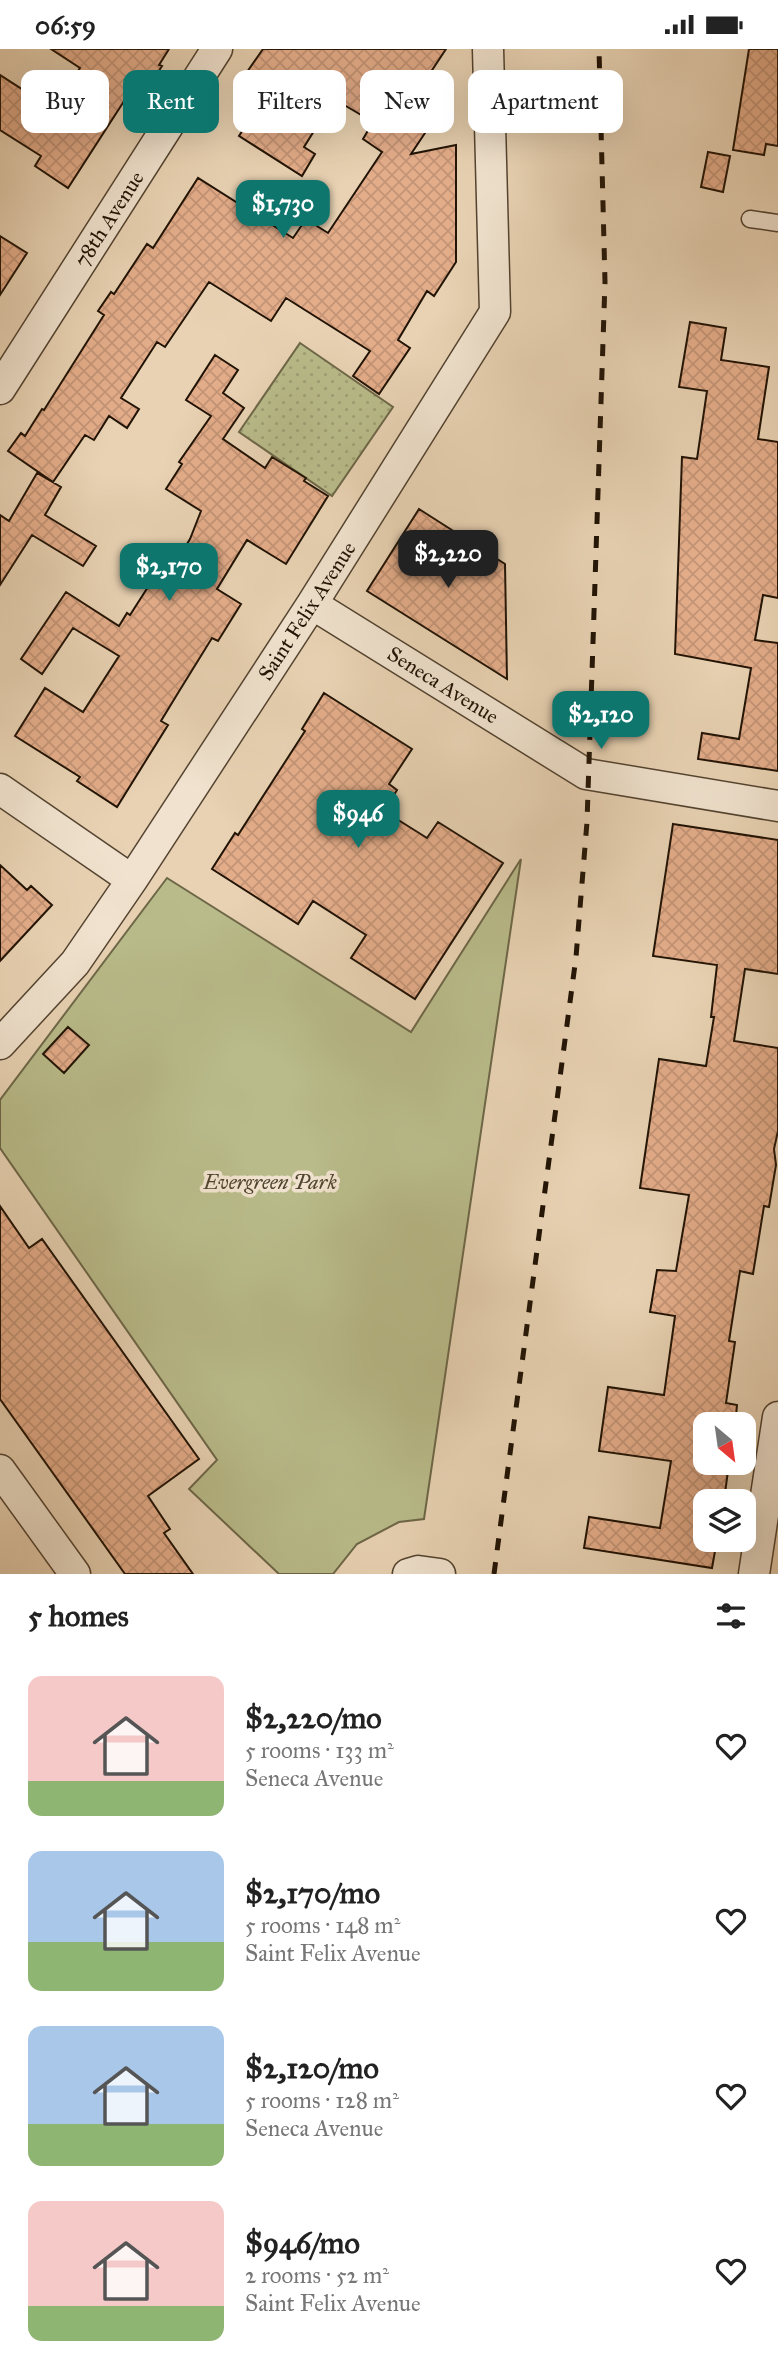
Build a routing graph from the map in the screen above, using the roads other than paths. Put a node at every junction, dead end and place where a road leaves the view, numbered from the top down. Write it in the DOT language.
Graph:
graph roads {
  1 [pos="217,49"];
  2 [pos="488,49"];
  3 [pos="750,219"];
  4 [pos="778,223"];
  5 [pos="0,389"];
  6 [pos="312,604"];
  7 [pos="0,789"];
  8 [pos="778,806"];
  9 [pos="132,880"];
  10 [pos="0,1044"];
  11 [pos="778,1417"];
  12 [pos="0,1470"];
  13 [pos="75,1574"];
  14 [pos="754,1574"];
  1 -- 5 [label="street, 78th Avenue"];
  2 -- 6 [label="street, Saint Felix Avenue"];
  3 -- 4 [label="lane"];
  6 -- 8 [label="street, Seneca Avenue"];
  6 -- 9 [label="street, Saint Felix Avenue"];
  7 -- 9 [label="street"];
  9 -- 10 [label="street, Saint Felix Avenue"];
  11 -- 14 [label="street"];
  12 -- 13 [label="street"];
}
